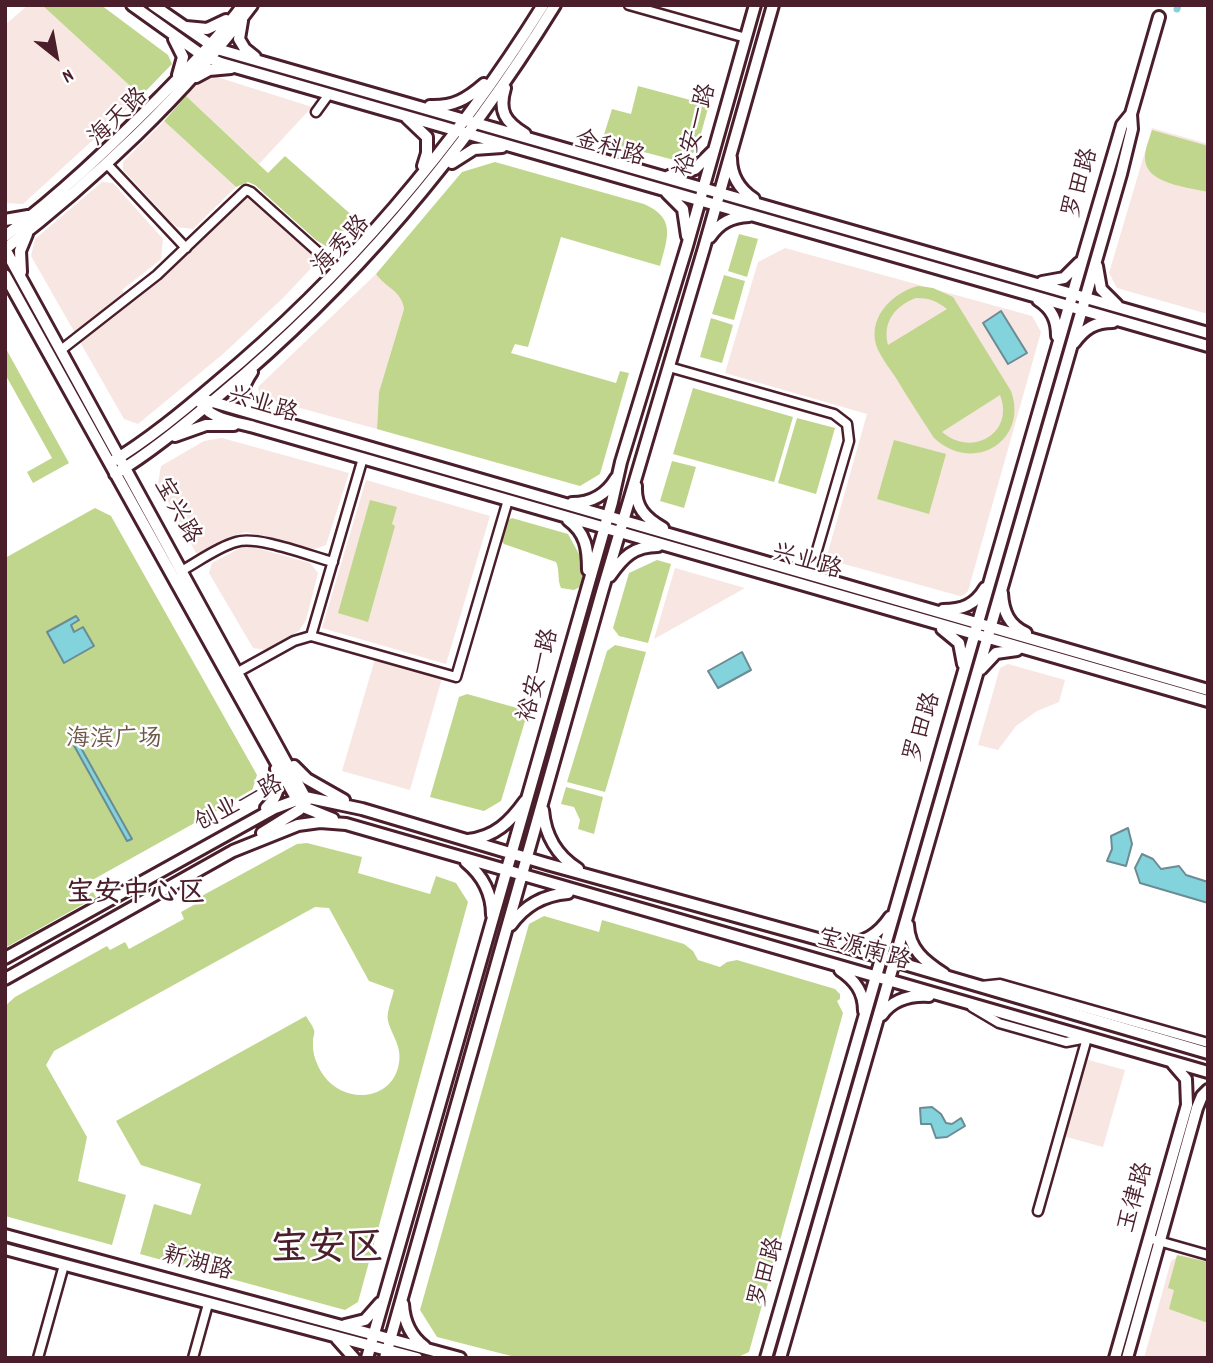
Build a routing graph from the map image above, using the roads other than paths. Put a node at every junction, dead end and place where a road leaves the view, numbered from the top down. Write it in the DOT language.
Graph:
graph roads {
  1 [pos="132,5"];
  2 [pos="153,5"];
  3 [pos="252,5"];
  4 [pos="542,5"];
  5 [pos="555,5"];
  6 [pos="629,5"];
  7 [pos="755,5"];
  8 [pos="773,5"];
  9 [pos="242,10"];
  10 [pos="1159,17"];
  11 [pos="183,26"];
  12 [pos="168,31"];
  13 [pos="746,38"];
  14 [pos="214,47"];
  15 [pos="205,57"];
  16 [pos="263,62"];
  17 [pos="506,62"];
  18 [pos="237,67"];
  19 [pos="507,81"];
  20 [pos="174,89"];
  21 [pos="329,94"];
  22 [pos="410,104"];
  23 [pos="316,112"];
  24 [pos="402,114"];
  25 [pos="1131,114"];
  26 [pos="463,120"];
  27 [pos="477,124"];
  28 [pos="455,130"];
  29 [pos="469,134"];
  30 [pos="537,141"];
  31 [pos="514,146"];
  32 [pos="715,147"];
  33 [pos="730,152"];
  34 [pos="106,163"];
  35 [pos="664,176"];
  36 [pos="418,187"];
  37 [pos="659,188"];
  38 [pos="702,194"];
  39 [pos="718,198"];
  40 [pos="766,206"];
  41 [pos="34,214"];
  42 [pos="761,217"];
  43 [pos="5,220"];
  44 [pos="30,230"];
  45 [pos="5,236"];
  46 [pos="687,246"];
  47 [pos="186,248"];
  48 [pos="704,248"];
  49 [pos="5,249"];
  50 [pos="1085,251"];
  51 [pos="1097,254"];
  52 [pos="337,269"];
  53 [pos="5,275"];
  54 [pos="1026,281"];
  55 [pos="23,282"];
  56 [pos="9,285"];
  57 [pos="1019,292"];
  58 [pos="1072,294"];
  59 [pos="1085,298"];
  60 [pos="1069,306"];
  61 [pos="1081,309"];
  62 [pos="1129,310"];
  63 [pos="1126,322"];
  64 [pos="1208,333"];
  65 [pos="1208,346"];
  66 [pos="1057,347"];
  67 [pos="61,350"];
  68 [pos="1068,355"];
  69 [pos="262,359"];
  70 [pos="669,367"];
  71 [pos="205,402"];
  72 [pos="283,421"];
  73 [pos="246,425"];
  74 [pos="157,445"];
  75 [pos="363,458"];
  76 [pos="123,462"];
  77 [pos="621,462"];
  78 [pos="113,468"];
  79 [pos="639,468"];
  80 [pos="508,500"];
  81 [pos="562,502"];
  82 [pos="560,514"];
  83 [pos="608,516"];
  84 [pos="622,526"];
  85 [pos="605,528"];
  86 [pos="684,538"];
  87 [pos="682,550"];
  88 [pos="333,562"];
  89 [pos="183,570"];
  90 [pos="810,574"];
  91 [pos="997,579"];
  92 [pos="588,585"];
  93 [pos="602,592"];
  94 [pos="929,616"];
  95 [pos="990,627"];
  96 [pos="976,629"];
  97 [pos="311,636"];
  98 [pos="986,638"];
  99 [pos="1041,642"];
  100 [pos="1035,653"];
  101 [pos="238,672"];
  102 [pos="962,680"];
  103 [pos="973,684"];
  104 [pos="1208,690"];
  105 [pos="1208,701"];
  106 [pos="275,750"];
  107 [pos="530,793"];
  108 [pos="302,800"];
  109 [pos="543,802"];
  110 [pos="362,809"];
  111 [pos="253,820"];
  112 [pos="346,824"];
  113 [pos="464,840"];
  114 [pos="233,851"];
  115 [pos="513,854"];
  116 [pos="527,858"];
  117 [pos="461,859"];
  118 [pos="507,872"];
  119 [pos="587,874"];
  120 [pos="522,877"];
  121 [pos="581,893"];
  122 [pos="898,902"];
  123 [pos="909,913"];
  124 [pos="491,927"];
  125 [pos="507,934"];
  126 [pos="829,943"];
  127 [pos="5,958"];
  128 [pos="882,958"];
  129 [pos="895,962"];
  130 [pos="832,965"];
  131 [pos="876,977"];
  132 [pos="5,979"];
  133 [pos="955,980"];
  134 [pos="889,981"];
  135 [pos="975,987"];
  136 [pos="942,996"];
  137 [pos="863,1021"];
  138 [pos="876,1026"];
  139 [pos="1087,1038"];
  140 [pos="1208,1043"];
  141 [pos="1208,1053"];
  142 [pos="1164,1059"];
  143 [pos="1208,1072"];
  144 [pos="1208,1090"];
  145 [pos="1191,1111"];
  146 [pos="1038,1211"];
  147 [pos="5,1235"];
  148 [pos="1154,1240"];
  149 [pos="5,1249"];
  150 [pos="1208,1255"];
  151 [pos="64,1265"];
  152 [pos="166,1280"];
  153 [pos="161,1291"];
  154 [pos="386,1292"];
  155 [pos="403,1298"];
  156 [pos="208,1304"];
  157 [pos="333,1330"];
  158 [pos="372,1340"];
  159 [pos="388,1349"];
  160 [pos="433,1351"];
  161 [pos="38,1358"];
  162 [pos="193,1358"];
  163 [pos="354,1358"];
  164 [pos="367,1358"];
  165 [pos="417,1358"];
  166 [pos="457,1358"];
  167 [pos="766,1358"];
  168 [pos="780,1358"];
  169 [pos="1115,1358"];
  170 [pos="1127,1358"];
  1 -- 12 [label="main road, 金科路"];
  2 -- 11 [label="main road, 金科路"];
  3 -- 9 [label="main road, 海天路"];
  4 -- 17 [label="main road, 海秀路"];
  5 -- 19 [label="main road, 海秀路"];
  6 -- 13 [label="street"];
  7 -- 13 [label="main road, 裕安一路"];
  8 -- 33 [label="main road, 裕安一路"];
  9 -- 11 [label="main road"];
  9 -- 14 [label="main road, 海天路"];
  9 -- 16 [label="main road"];
  10 -- 25 [label="main road, 罗田路"];
  11 -- 14 [label="main road, 金科路"];
  12 -- 15 [label="main road, 金科路"];
  12 -- 20 [label="main road"];
  13 -- 32 [label="main road, 裕安一路"];
  14 -- 15 [label="main road, 海天路"];
  14 -- 16 [label="main road, 金科路"];
  15 -- 18 [label="main road, 金科路"];
  15 -- 20 [label="main road, 海天路"];
  16 -- 22 [label="main road, 金科路"];
  17 -- 22 [label="main road"];
  17 -- 26 [label="main road, 海秀路"];
  18 -- 20 [label="main road"];
  18 -- 21 [label="main road, 金科路"];
  19 -- 27 [label="main road, 海秀路"];
  19 -- 30 [label="main road"];
  20 -- 34 [label="main road, 海天路"];
  20 -- 41 [label="main road, 海天路"];
  21 -- 23 [label="street"];
  21 -- 24 [label="main road, 金科路"];
  22 -- 26 [label="main road, 金科路"];
  24 -- 28 [label="main road, 金科路"];
  24 -- 36 [label="main road"];
  25 -- 50 [label="main road, 罗田路"];
  25 -- 51 [label="main road, 罗田路"];
  26 -- 27 [label="main road, 金科路"];
  26 -- 28 [label="main road, 海秀路"];
  27 -- 29 [label="main road, 海秀路"];
  27 -- 30 [label="main road, 金科路"];
  28 -- 29 [label="main road, 金科路"];
  28 -- 36 [label="main road, 海秀路"];
  29 -- 31 [label="main road, 金科路"];
  29 -- 36 [label="main road, 海秀路"];
  30 -- 35 [label="main road, 金科路"];
  31 -- 36 [label="main road"];
  31 -- 37 [label="main road, 金科路"];
  32 -- 35 [label="main road"];
  32 -- 38 [label="main road, 裕安一路"];
  33 -- 39 [label="main road, 裕安一路"];
  33 -- 40 [label="main road"];
  34 -- 44 [label="main road, 海天路"];
  34 -- 47 [label="street"];
  35 -- 38 [label="main road, 金科路"];
  36 -- 52 [label="main road, 海秀路"];
  36 -- 69 [label="main road, 海秀路"];
  37 -- 38 [label="main road, 金科路"];
  37 -- 46 [label="main road"];
  38 -- 39 [label="main road, 金科路"];
  38 -- 46 [label="main road, 裕安一路"];
  39 -- 40 [label="main road, 金科路"];
  39 -- 42 [label="main road, 金科路"];
  39 -- 48 [label="main road, 裕安一路"];
  40 -- 54 [label="main road, 金科路"];
  41 -- 43 [label="main road"];
  41 -- 45 [label="main road, 海天路"];
  42 -- 48 [label="main road"];
  42 -- 57 [label="main road, 金科路"];
  44 -- 49 [label="main road, 海天路"];
  44 -- 55 [label="main road"];
  46 -- 77 [label="main road, 裕安一路"];
  47 -- 52 [label="street"];
  47 -- 67 [label="street"];
  48 -- 70 [label="main road, 裕安一路"];
  49 -- 55 [label="main road, 宝兴路"];
  50 -- 54 [label="main road"];
  50 -- 58 [label="main road, 罗田路"];
  51 -- 59 [label="main road, 罗田路"];
  51 -- 62 [label="main road"];
  52 -- 71 [label="main road, 海秀路"];
  53 -- 56 [label="main road, 宝兴路"];
  54 -- 58 [label="main road, 金科路"];
  55 -- 67 [label="main road, 宝兴路"];
  56 -- 78 [label="main road, 宝兴路"];
  57 -- 60 [label="main road, 金科路"];
  57 -- 66 [label="main road"];
  58 -- 59 [label="main road, 金科路"];
  58 -- 60 [label="main road, 罗田路"];
  59 -- 61 [label="main road, 罗田路"];
  59 -- 62 [label="main road, 金科路"];
  60 -- 61 [label="main road, 金科路"];
  60 -- 66 [label="main road, 罗田路"];
  61 -- 63 [label="main road, 金科路"];
  61 -- 68 [label="main road, 罗田路"];
  62 -- 64 [label="main road, 金科路"];
  63 -- 65 [label="main road, 金科路"];
  63 -- 68 [label="main road"];
  66 -- 91 [label="main road, 罗田路"];
  67 -- 76 [label="main road, 宝兴路"];
  68 -- 91 [label="main road, 罗田路"];
  69 -- 71 [label="main road, 海秀路"];
  69 -- 72 [label="main road"];
  70 -- 79 [label="main road, 裕安一路"];
  70 -- 90 [label="street"];
  71 -- 72 [label="main road, 兴业路"];
  71 -- 73 [label="main road, 兴业路"];
  71 -- 74 [label="main road, 海秀路"];
  71 -- 76 [label="main road, 海秀路"];
  72 -- 81 [label="main road, 兴业路"];
  73 -- 74 [label="main road"];
  73 -- 75 [label="main road, 兴业路"];
  74 -- 76 [label="main road, 海秀路"];
  75 -- 80 [label="main road, 兴业路"];
  75 -- 88 [label="street"];
  76 -- 78 [label="main road, 海秀路"];
  76 -- 89 [label="main road, 宝兴路"];
  77 -- 81 [label="main road"];
  77 -- 83 [label="main road, 裕安一路"];
  78 -- 106 [label="main road, 宝兴路"];
  79 -- 84 [label="main road, 裕安一路"];
  79 -- 86 [label="main road"];
  80 -- 82 [label="main road, 兴业路"];
  80 -- 97 [label="street"];
  81 -- 83 [label="main road, 兴业路"];
  82 -- 85 [label="main road, 兴业路"];
  82 -- 92 [label="main road"];
  83 -- 84 [label="main road, 兴业路"];
  83 -- 85 [label="main road, 裕安一路"];
  84 -- 85 [label="main road, 兴业路"];
  84 -- 86 [label="main road, 兴业路"];
  84 -- 87 [label="main road, 兴业路"];
  84 -- 93 [label="main road, 裕安一路"];
  85 -- 92 [label="main road, 裕安一路"];
  86 -- 90 [label="main road, 兴业路"];
  87 -- 93 [label="main road"];
  87 -- 94 [label="main road, 兴业路"];
  88 -- 89 [label="street"];
  88 -- 97 [label="street"];
  89 -- 101 [label="main road, 宝兴路"];
  90 -- 94 [label="main road, 兴业路"];
  91 -- 94 [label="main road"];
  91 -- 95 [label="main road, 罗田路"];
  91 -- 96 [label="main road, 罗田路"];
  91 -- 99 [label="main road"];
  92 -- 107 [label="main road, 裕安一路"];
  93 -- 109 [label="main road, 裕安一路"];
  94 -- 96 [label="main road, 兴业路"];
  94 -- 102 [label="main road"];
  95 -- 96 [label="main road, 兴业路"];
  95 -- 98 [label="main road, 罗田路"];
  95 -- 99 [label="main road, 兴业路"];
  96 -- 98 [label="main road, 兴业路"];
  96 -- 102 [label="main road, 罗田路"];
  97 -- 101 [label="street"];
  98 -- 100 [label="main road, 兴业路"];
  98 -- 103 [label="main road, 罗田路"];
  99 -- 104 [label="main road, 兴业路"];
  100 -- 103 [label="main road"];
  100 -- 105 [label="main road, 兴业路"];
  101 -- 106 [label="main road, 宝兴路"];
  102 -- 122 [label="main road, 罗田路"];
  103 -- 123 [label="main road, 罗田路"];
  106 -- 108 [label="main road, 宝兴路"];
  106 -- 110 [label="main road"];
  106 -- 111 [label="main road"];
  107 -- 113 [label="main road"];
  107 -- 115 [label="main road, 裕安一路"];
  108 -- 110 [label="main road, 创业一路"];
  108 -- 111 [label="main road, 创业一路"];
  108 -- 112 [label="main road"];
  108 -- 114 [label="main road"];
  109 -- 116 [label="main road, 裕安一路"];
  109 -- 119 [label="main road"];
  110 -- 113 [label="main road, 创业一路"];
  111 -- 127 [label="main road, 创业一路"];
  112 -- 114 [label="main road, 创业一路"];
  112 -- 117 [label="main road, 创业一路"];
  113 -- 115 [label="main road, 创业一路"];
  114 -- 132 [label="main road, 创业一路"];
  115 -- 116 [label="main road, 宝源南路"];
  115 -- 118 [label="main road, 裕安一路"];
  116 -- 119 [label="main road, 宝源南路"];
  116 -- 120 [label="main road, 裕安一路"];
  117 -- 118 [label="main road, 创业一路"];
  117 -- 124 [label="main road"];
  118 -- 120 [label="main road, 宝源南路"];
  118 -- 124 [label="main road, 裕安一路"];
  119 -- 126 [label="main road, 宝源南路"];
  120 -- 121 [label="main road, 宝源南路"];
  120 -- 125 [label="main road, 裕安一路"];
  121 -- 125 [label="main road"];
  121 -- 130 [label="main road, 宝源南路"];
  122 -- 126 [label="main road"];
  122 -- 128 [label="main road, 罗田路"];
  123 -- 129 [label="main road, 罗田路"];
  123 -- 133 [label="main road"];
  124 -- 154 [label="main road, 裕安一路"];
  125 -- 155 [label="main road, 裕安一路"];
  126 -- 128 [label="main road, 宝源南路"];
  128 -- 129 [label="main road, 宝源南路"];
  128 -- 131 [label="main road, 罗田路"];
  129 -- 133 [label="main road, 宝源南路"];
  129 -- 134 [label="main road, 罗田路"];
  130 -- 131 [label="main road, 宝源南路"];
  130 -- 137 [label="main road"];
  131 -- 134 [label="main road, 宝源南路"];
  131 -- 137 [label="main road, 罗田路"];
  133 -- 135 [label="main road, 宝源南路"];
  134 -- 136 [label="main road, 宝源南路"];
  134 -- 138 [label="main road, 罗田路"];
  135 -- 140 [label="street"];
  135 -- 141 [label="main road, 宝源南路"];
  136 -- 138 [label="main road"];
  136 -- 139 [label="main road, 宝源南路"];
  137 -- 167 [label="main road, 罗田路"];
  138 -- 168 [label="main road, 罗田路"];
  139 -- 142 [label="main road, 宝源南路"];
  139 -- 146 [label="street"];
  142 -- 143 [label="main road, 宝源南路"];
  142 -- 145 [label="main road, 玉律路"];
  144 -- 145 [label="main road, 玉律路"];
  145 -- 148 [label="main road, 玉律路"];
  147 -- 152 [label="main road, 新湖路"];
  148 -- 150 [label="street"];
  148 -- 169 [label="main road, 玉律路"];
  148 -- 170 [label="main road, 玉律路"];
  149 -- 151 [label="main road, 新湖路"];
  151 -- 153 [label="main road, 新湖路"];
  151 -- 161 [label="street"];
  152 -- 153 [label="main road"];
  152 -- 157 [label="main road, 新湖路"];
  153 -- 156 [label="main road, 新湖路"];
  154 -- 157 [label="main road"];
  154 -- 158 [label="main road, 裕安一路"];
  155 -- 159 [label="main road, 裕安一路"];
  155 -- 160 [label="main road"];
  156 -- 157 [label="main road, 新湖路"];
  156 -- 162 [label="street"];
  157 -- 158 [label="main road, 新湖路"];
  157 -- 163 [label="main road"];
  158 -- 159 [label="main road, 新湖路"];
  158 -- 164 [label="main road, 裕安一路"];
  159 -- 160 [label="main road, 新湖路"];
  159 -- 165 [label="main road, 新湖路"];
  160 -- 166 [label="main road, 新湖路"];
}
